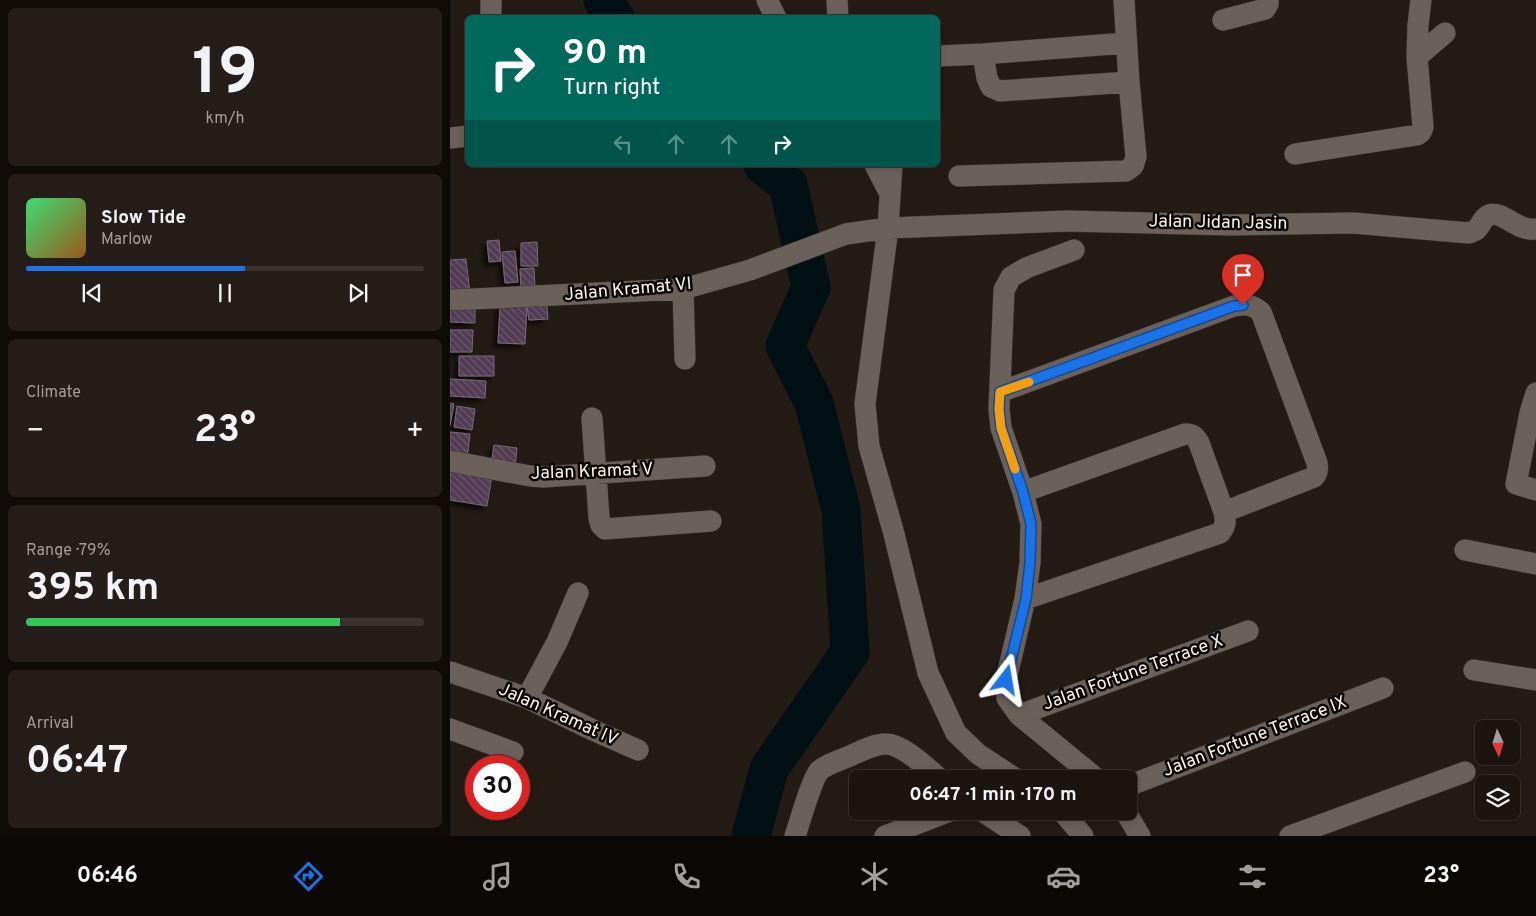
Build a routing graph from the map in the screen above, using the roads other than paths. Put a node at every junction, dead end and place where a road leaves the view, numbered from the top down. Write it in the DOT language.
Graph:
graph roads {
  1 [pos="491,0"];
  2 [pos="767,0"];
  3 [pos="837,0"];
  4 [pos="1124,0"];
  5 [pos="1268,0"];
  6 [pos="1421,0"];
  7 [pos="491,15"];
  8 [pos="774,15"];
  9 [pos="838,15"];
  10 [pos="1223,20"];
  11 [pos="1445,33"];
  12 [pos="1126,42"];
  13 [pos="983,54"];
  14 [pos="940,56"];
  15 [pos="1417,57"];
  16 [pos="1129,82"];
  17 [pos="465,136"];
  18 [pos="450,138"];
  19 [pos="1295,154"];
  20 [pos="876,167"];
  21 [pos="892,167"];
  22 [pos="959,176"];
  23 [pos="889,192"];
  24 [pos="888,228"];
  25 [pos="1534,231"];
  26 [pos="1074,250"];
  27 [pos="683,289"];
  28 [pos="450,300"];
  29 [pos="685,359"];
  30 [pos="1000,392"];
  31 [pos="1536,393"];
  32 [pos="592,418"];
  33 [pos="450,461"];
  34 [pos="705,466"];
  35 [pos="596,474"];
  36 [pos="1536,490"];
  37 [pos="1023,492"];
  38 [pos="1224,512"];
  39 [pos="711,521"];
  40 [pos="1465,550"];
  41 [pos="1536,564"];
  42 [pos="578,593"];
  43 [pos="1026,599"];
  44 [pos="1248,632"];
  45 [pos="1474,670"];
  46 [pos="450,672"];
  47 [pos="1536,680"];
  48 [pos="1383,688"];
  49 [pos="527,698"];
  50 [pos="1019,715"];
  51 [pos="450,728"];
  52 [pos="638,750"];
  53 [pos="513,752"];
  54 [pos="929,770"];
  55 [pos="1002,770"];
  56 [pos="1086,770"];
  57 [pos="1465,772"];
  58 [pos="1137,783"];
  59 [pos="927,820"];
  60 [pos="996,820"];
  61 [pos="1070,820"];
  62 [pos="1130,820"];
  63 [pos="795,836"];
  64 [pos="885,836"];
  65 [pos="1020,836"];
  66 [pos="1083,836"];
  67 [pos="1140,836"];
  68 [pos="1290,836"];
  1 -- 7 [label="street"];
  2 -- 8 [label="street"];
  3 -- 9 [label="street"];
  4 -- 12 [label="street"];
  5 -- 10 [label="street"];
  6 -- 15 [label="street"];
  11 -- 15 [label="street"];
  12 -- 13 [label="street"];
  12 -- 16 [label="street"];
  13 -- 14 [label="street"];
  13 -- 16 [label="street"];
  15 -- 19 [label="street"];
  16 -- 22 [label="street"];
  17 -- 18 [label="street"];
  20 -- 23 [label="street"];
  21 -- 23 [label="street"];
  23 -- 24 [label="street"];
  24 -- 25 [label="street, Jalan Jidan Jasin"];
  24 -- 27 [label="street, Jalan Kramat VI"];
  24 -- 55 [label="street"];
  26 -- 30 [label="street"];
  27 -- 28 [label="street, Jalan Kramat VI"];
  27 -- 29 [label="street"];
  30 -- 37 [label="street"];
  30 -- 38 [label="street"];
  31 -- 36 [label="street"];
  32 -- 35 [label="street"];
  33 -- 35 [label="street, Jalan Kramat V"];
  34 -- 35 [label="street, Jalan Kramat V"];
  35 -- 39 [label="street"];
  37 -- 38 [label="street"];
  37 -- 43 [label="street"];
  38 -- 43 [label="street"];
  40 -- 41 [label="street"];
  42 -- 49 [label="street"];
  43 -- 50 [label="street"];
  44 -- 50 [label="street, Jalan Fortune Terrace X"];
  45 -- 47 [label="street"];
  46 -- 49 [label="street, Jalan Kramat IV"];
  48 -- 58 [label="street, Jalan Fortune Terrace IX"];
  49 -- 52 [label="street, Jalan Kramat IV"];
  50 -- 56 [label="street"];
  51 -- 53 [label="street"];
  54 -- 63 [label="street"];
  57 -- 68 [label="street"];
  59 -- 64 [label="street"];
  60 -- 65 [label="street"];
  61 -- 66 [label="street"];
  62 -- 67 [label="street"];
}
